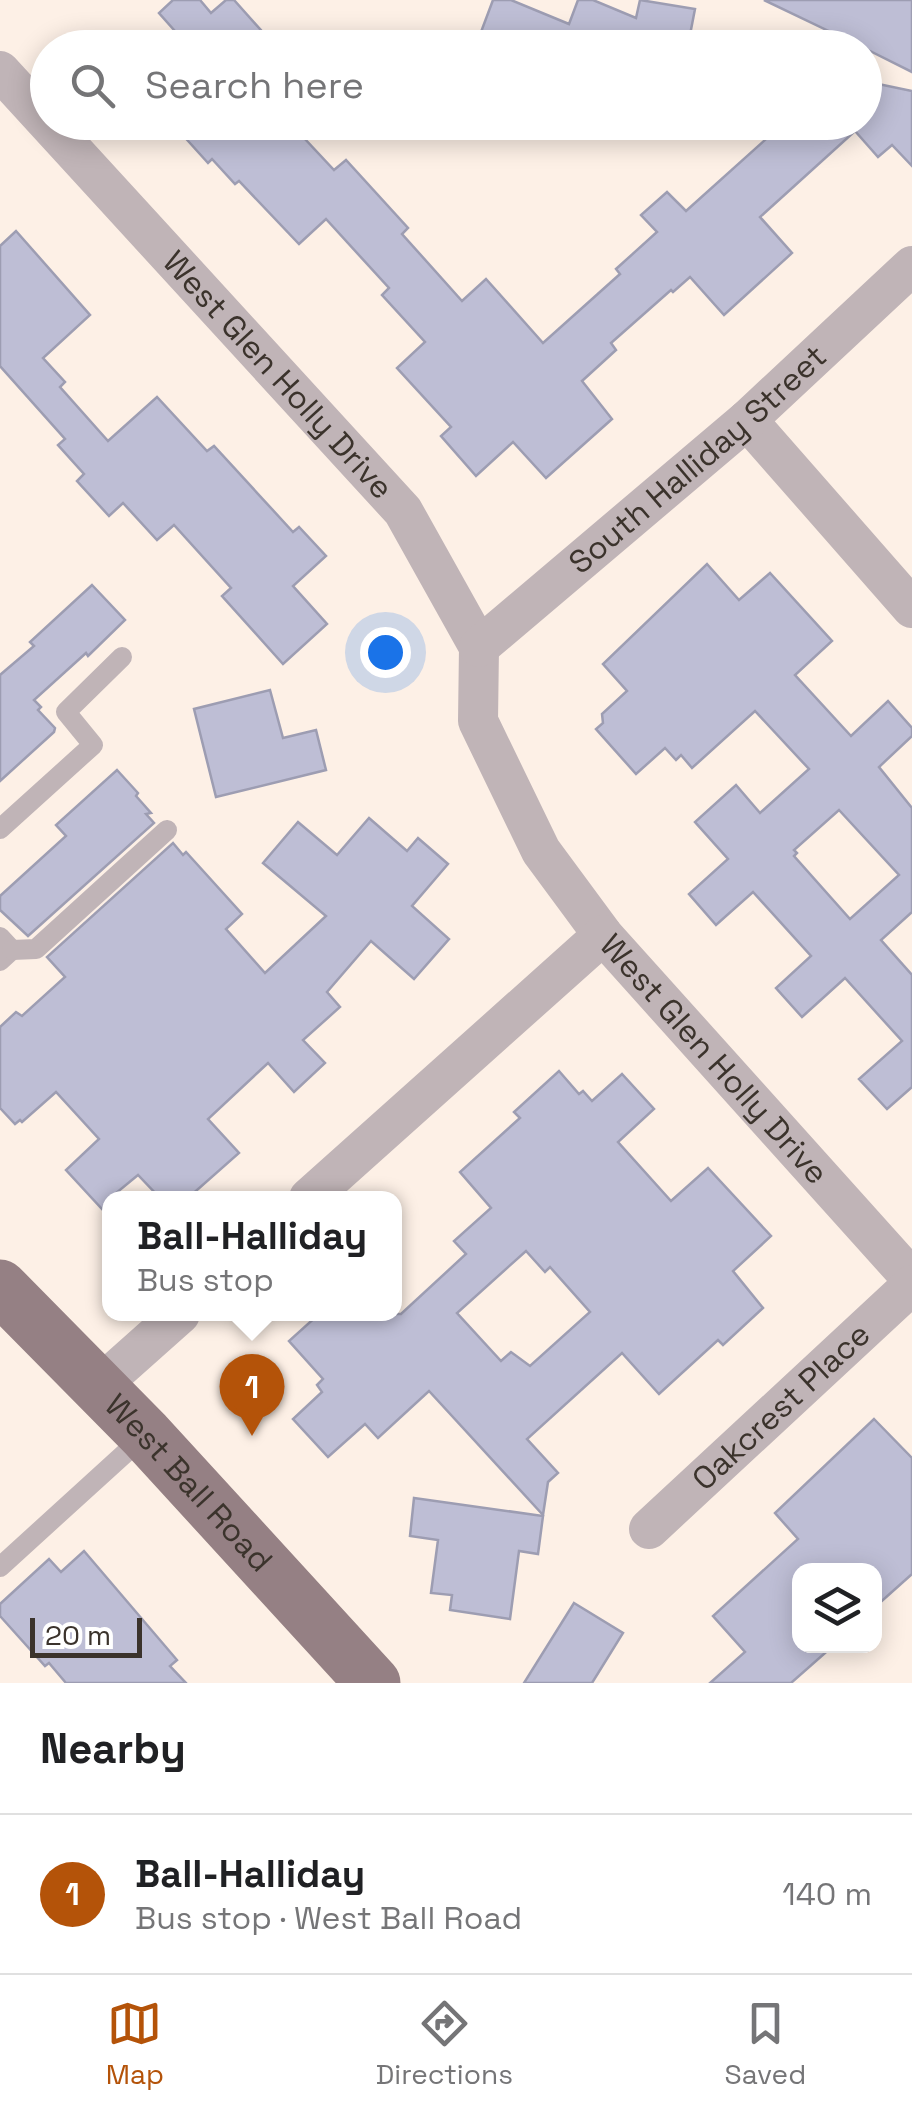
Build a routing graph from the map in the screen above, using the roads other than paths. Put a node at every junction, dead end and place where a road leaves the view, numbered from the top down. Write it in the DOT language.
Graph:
graph roads {
  1 [pos="0,71"];
  2 [pos="30,104"];
  3 [pos="63,140"];
  4 [pos="912,266"];
  5 [pos="747,420"];
  6 [pos="912,608"];
  7 [pos="480,647"];
  8 [pos="122,657"];
  9 [pos="0,829"];
  10 [pos="166,830"];
  11 [pos="603,936"];
  12 [pos="4,949"];
  13 [pos="317,1191"];
  14 [pos="912,1282"];
  15 [pos="0,1287"];
  16 [pos="172,1321"];
  17 [pos="98,1387"];
  18 [pos="145,1434"];
  19 [pos="649,1529"];
  20 [pos="0,1568"];
  21 [pos="373,1683"];
  1 -- 2 [label="street, West Glen Holly Drive"];
  3 -- 7 [label="street, West Glen Holly Drive"];
  4 -- 5 [label="street, South Halliday Street"];
  5 -- 6 [label="street"];
  5 -- 7 [label="street, South Halliday Street"];
  7 -- 11 [label="street, West Glen Holly Drive"];
  8 -- 9 [label="lane"];
  10 -- 12 [label="lane"];
  11 -- 13 [label="street"];
  11 -- 14 [label="street, West Glen Holly Drive"];
  14 -- 19 [label="street, Oakcrest Place"];
  15 -- 17 [label="main road, West Ball Road"];
  16 -- 17 [label="street"];
  17 -- 18 [label="main road, West Ball Road"];
  18 -- 20 [label="lane"];
  18 -- 21 [label="main road, West Ball Road"];
}
